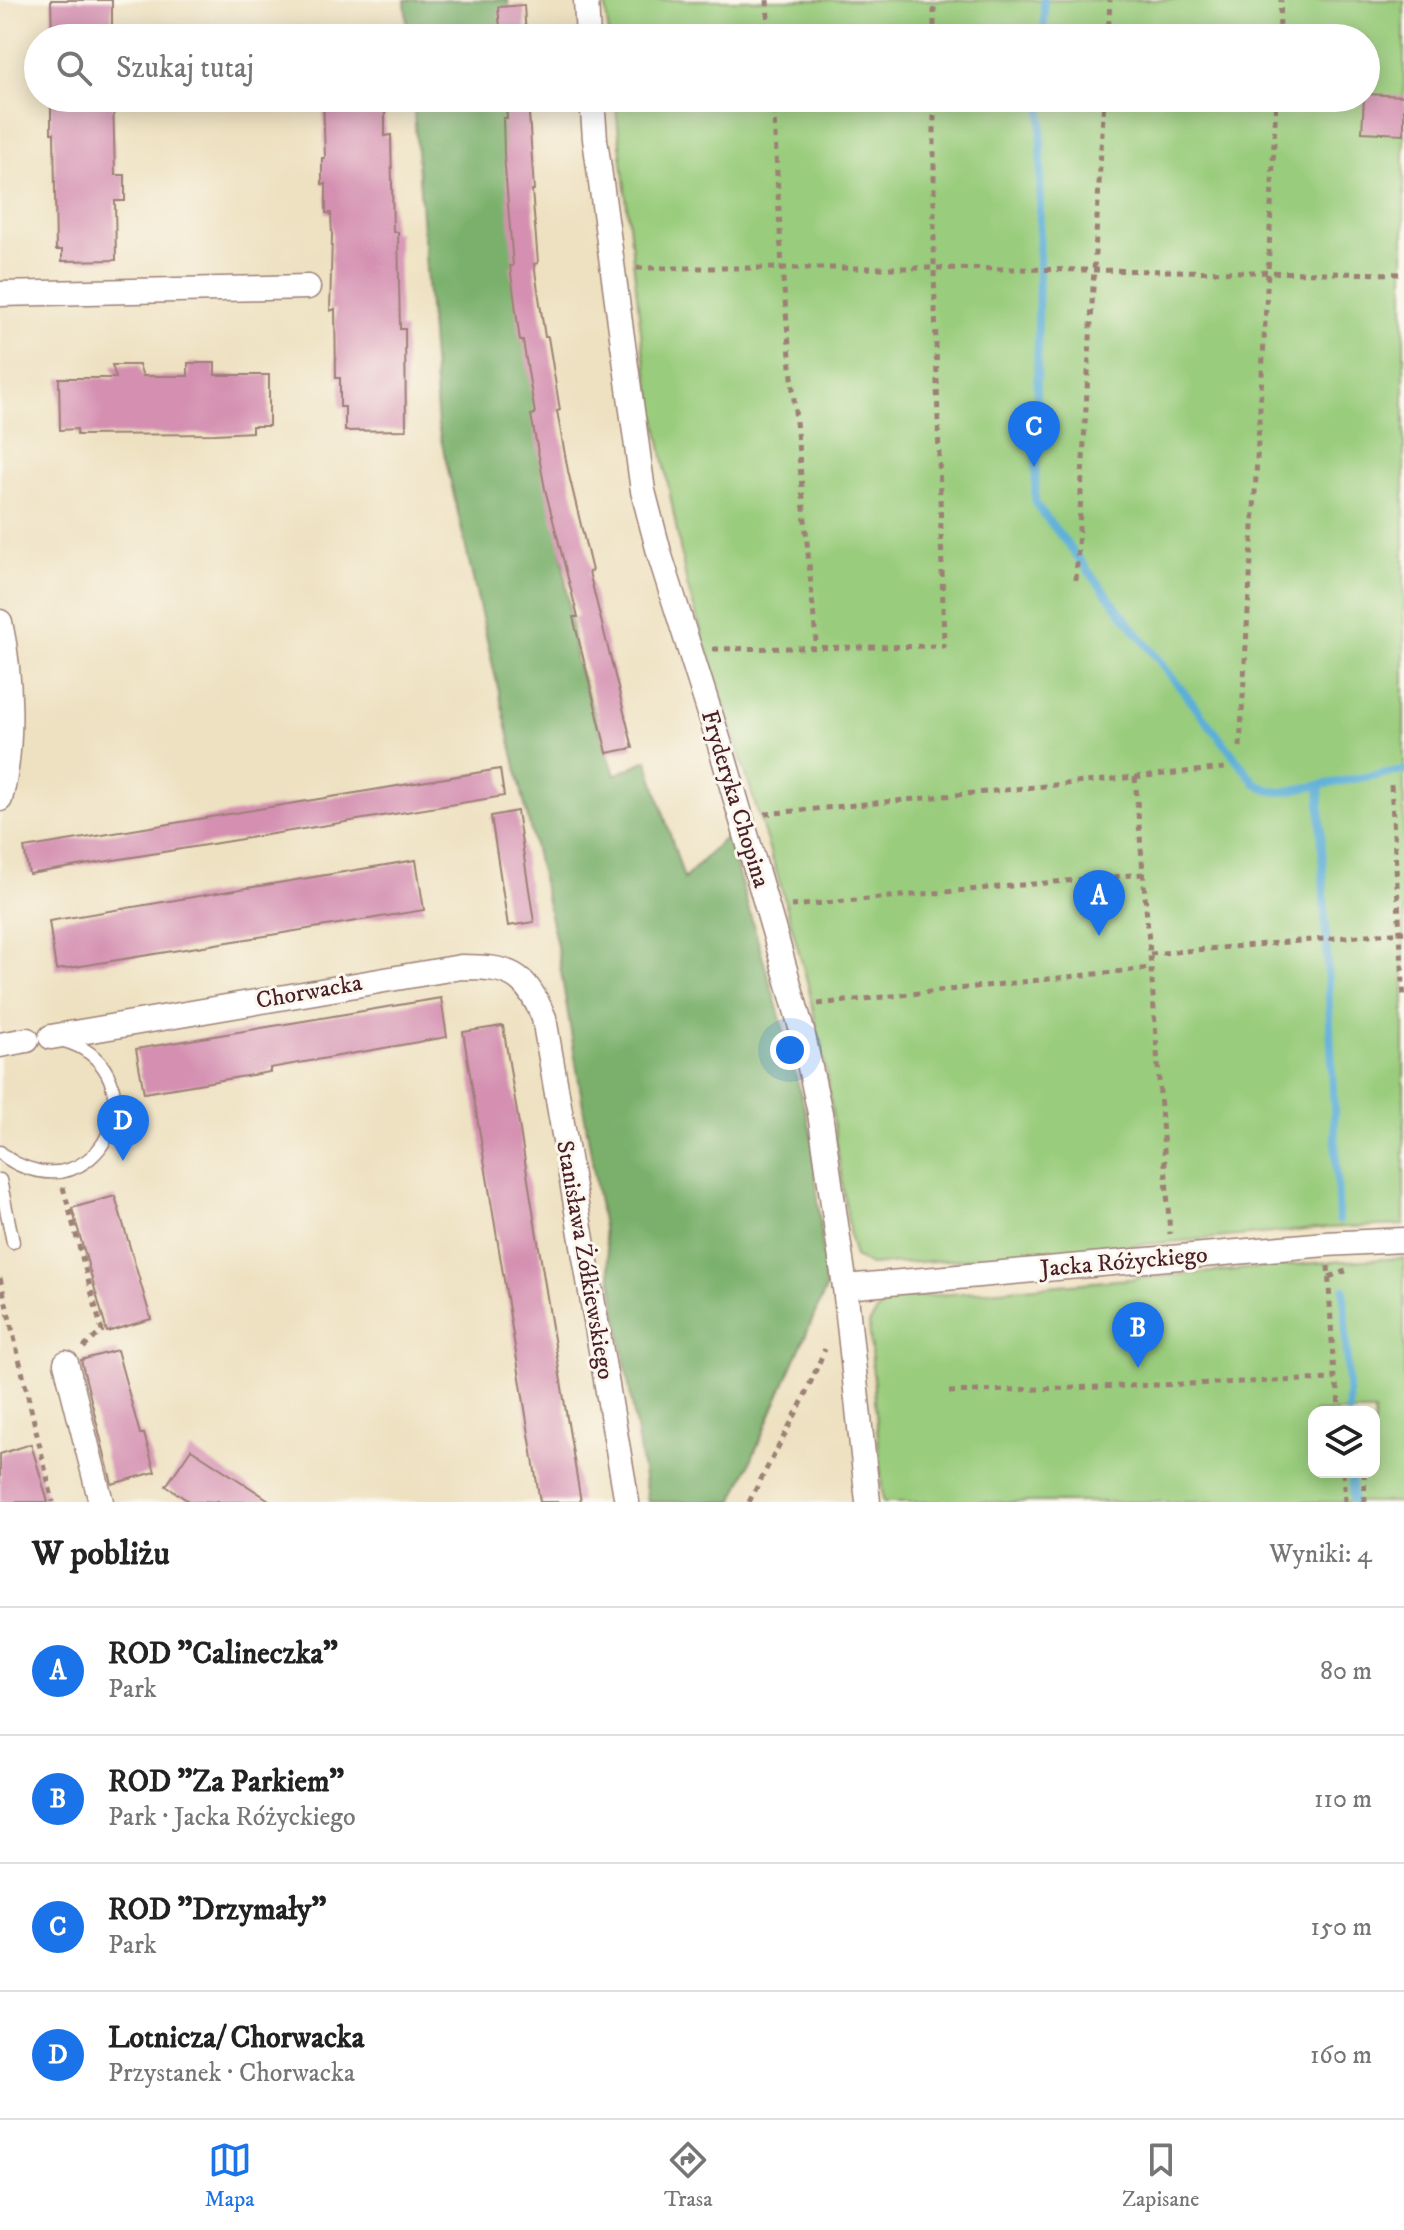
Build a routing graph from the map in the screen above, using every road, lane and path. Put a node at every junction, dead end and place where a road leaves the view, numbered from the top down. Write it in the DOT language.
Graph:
graph roads {
  1 [pos="586,0"];
  2 [pos="767,0"];
  3 [pos="934,0"];
  4 [pos="1110,0"];
  5 [pos="1281,0"];
  6 [pos="587,24"];
  7 [pos="768,24"];
  8 [pos="934,24"];
  9 [pos="1109,24"];
  10 [pos="1280,24"];
  11 [pos="593,112"];
  12 [pos="774,112"];
  13 [pos="934,112"];
  14 [pos="1103,112"];
  15 [pos="1275,112"];
  16 [pos="634,268"];
  17 [pos="782,268"];
  18 [pos="934,268"];
  19 [pos="1094,270"];
  20 [pos="1268,272"];
  21 [pos="1404,274"];
  22 [pos="308,287"];
  23 [pos="0,294"];
  24 [pos="1076,580"];
  25 [pos="0,622"];
  26 [pos="816,641"];
  27 [pos="707,649"];
  28 [pos="1240,747"];
  29 [pos="1225,768"];
  30 [pos="1135,777"];
  31 [pos="1391,785"];
  32 [pos="0,799"];
  33 [pos="764,814"];
  34 [pos="1143,874"];
  35 [pos="790,906"];
  36 [pos="1402,933"];
  37 [pos="1150,954"];
  38 [pos="1151,968"];
  39 [pos="1404,1000"];
  40 [pos="816,1004"];
  41 [pos="544,1018"];
  42 [pos="39,1038"];
  43 [pos="0,1045"];
  44 [pos="0,1058"];
  45 [pos="0,1152"];
  46 [pos="58,1171"];
  47 [pos="0,1180"];
  48 [pos="1404,1240"];
  49 [pos="13,1242"];
  50 [pos="1170,1242"];
  51 [pos="1328,1262"];
  52 [pos="0,1278"];
  53 [pos="845,1287"];
  54 [pos="848,1313"];
  55 [pos="66,1363"];
  56 [pos="1334,1379"];
  57 [pos="949,1392"];
  58 [pos="1339,1406"];
  59 [pos="1343,1478"];
  60 [pos="1364,1478"];
  61 [pos="53,1502"];
  62 [pos="101,1502"];
  63 [pos="627,1502"];
  64 [pos="749,1502"];
  65 [pos="868,1502"];
  66 [pos="1345,1502"];
  67 [pos="1365,1502"];
  1 -- 6 [label="street"];
  2 -- 7 [label="path"];
  3 -- 8 [label="path"];
  4 -- 9 [label="path"];
  5 -- 10 [label="path"];
  11 -- 53 [label="street, Fryderyka Chopina"];
  12 -- 17 [label="path"];
  13 -- 18 [label="path"];
  14 -- 19 [label="path"];
  15 -- 20 [label="path"];
  16 -- 17 [label="path"];
  17 -- 18 [label="path"];
  17 -- 26 [label="path"];
  18 -- 19 [label="path"];
  18 -- 27 [label="path"];
  19 -- 20 [label="path"];
  19 -- 24 [label="path"];
  20 -- 21 [label="path"];
  20 -- 28 [label="path"];
  22 -- 23 [label="street"];
  25 -- 32 [label="street"];
  29 -- 30 [label="path"];
  30 -- 33 [label="path"];
  30 -- 34 [label="path"];
  31 -- 36 [label="path"];
  34 -- 35 [label="path"];
  34 -- 37 [label="path"];
  36 -- 37 [label="path"];
  36 -- 39 [label="path"];
  37 -- 38 [label="path"];
  38 -- 40 [label="path"];
  38 -- 50 [label="path"];
  41 -- 42 [label="street, Chorwacka"];
  41 -- 63 [label="street, Stanisława Żółkiewskiego"];
  42 -- 43 [label="street, Chorwacka"];
  42 -- 44 [label="lane"];
  42 -- 46 [label="lane"];
  45 -- 46 [label="lane"];
  46 -- 55 [label="path"];
  47 -- 49 [label="lane"];
  48 -- 53 [label="street, Jacka Różyckiego"];
  51 -- 56 [label="path"];
  52 -- 61 [label="path"];
  53 -- 54 [label="street, Fryderyka Chopina"];
  54 -- 64 [label="path"];
  54 -- 65 [label="street, Fryderyka Chopina"];
  55 -- 62 [label="street"];
  56 -- 57 [label="path"];
  56 -- 58 [label="path"];
  59 -- 66 [label="path"];
  60 -- 67 [label="path"];
}
